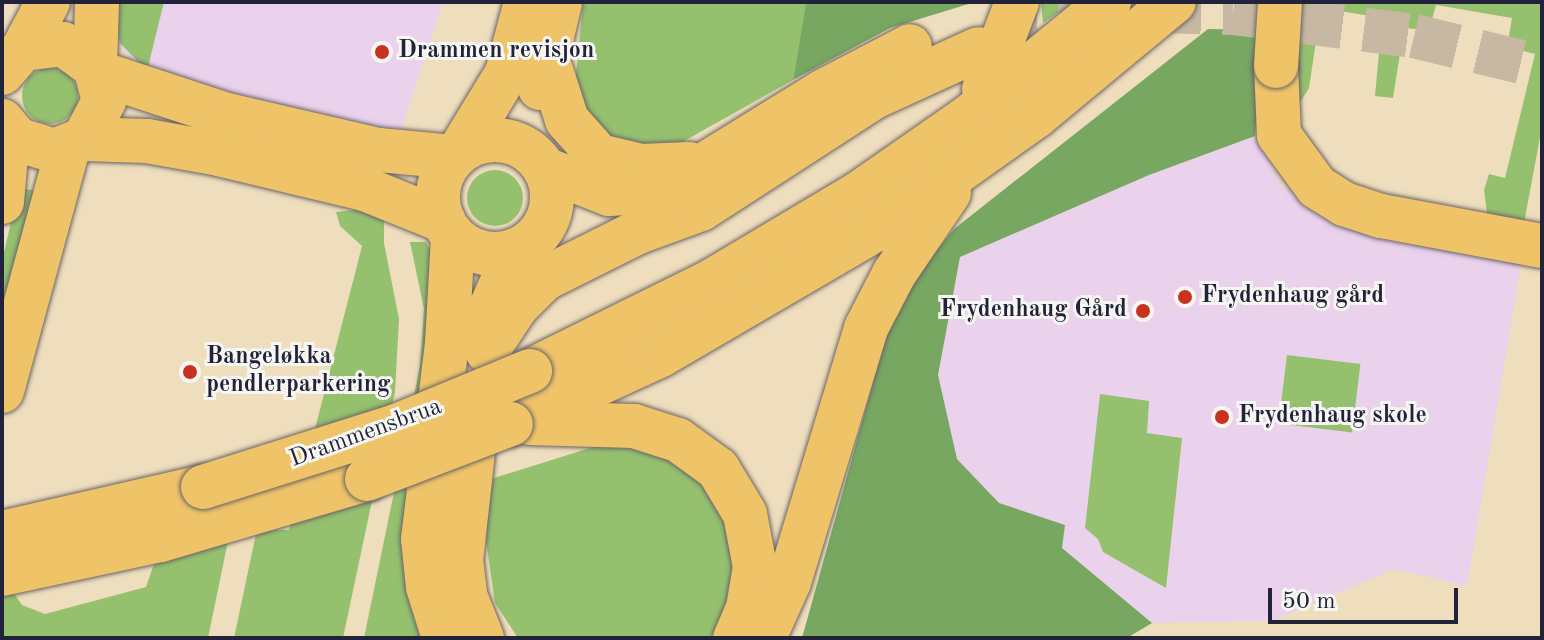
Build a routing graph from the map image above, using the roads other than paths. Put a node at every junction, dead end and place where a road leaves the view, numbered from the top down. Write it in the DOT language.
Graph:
graph roads {
  1 [pos="48,2"];
  2 [pos="97,2"];
  3 [pos="526,2"];
  4 [pos="560,2"];
  5 [pos="1109,2"];
  6 [pos="1174,2"];
  7 [pos="1280,2"];
  8 [pos="996,24"];
  9 [pos="13,61"];
  10 [pos="548,61"];
  11 [pos="97,70"];
  12 [pos="970,116"];
  13 [pos="5,126"];
  14 [pos="76,144"];
  15 [pos="456,154"];
  16 [pos="539,162"];
  17 [pos="710,162"];
  18 [pos="970,165"];
  19 [pos="2,202"];
  20 [pos="448,229"];
  21 [pos="638,232"];
  22 [pos="527,243"];
  23 [pos="1530,244"];
  24 [pos="487,351"];
  25 [pos="2,391"];
  26 [pos="529,420"];
  27 [pos="2,533"];
  28 [pos="2,574"];
  29 [pos="444,638"];
  30 [pos="482,638"];
  31 [pos="735,638"];
  32 [pos="764,638"];
  1 -- 9 [label="main road"];
  2 -- 11 [label="main road"];
  3 -- 15 [label="main road"];
  4 -- 10 [label="main road"];
  5 -- 12 [label="main road, Drammensbrua"];
  6 -- 18 [label="main road"];
  7 -- 23 [label="main road, bridge"];
  8 -- 12 [label="main road"];
  8 -- 17 [label="main road"];
  8 -- 21 [label="main road"];
  9 -- 11 [label="main road"];
  10 -- 16 [label="main road"];
  10 -- 17 [label="main road"];
  11 -- 14 [label="main road"];
  11 -- 15 [label="main road"];
  12 -- 27 [label="main road, Drammensbrua, bridge"];
  13 -- 14 [label="main road"];
  13 -- 19 [label="main road"];
  14 -- 20 [label="main road"];
  14 -- 25 [label="main road"];
  15 -- 16 [label="main road"];
  15 -- 20 [label="main road"];
  16 -- 17 [label="main road"];
  16 -- 22 [label="main road"];
  18 -- 26 [label="main road, Drammensbrua"];
  18 -- 32 [label="main road"];
  20 -- 22 [label="main road"];
  20 -- 29 [label="main road"];
  21 -- 22 [label="main road"];
  21 -- 24 [label="main road"];
  22 -- 24 [label="main road"];
  24 -- 30 [label="main road"];
  26 -- 28 [label="main road, Drammensbrua, bridge"];
  26 -- 31 [label="main road"];
}
